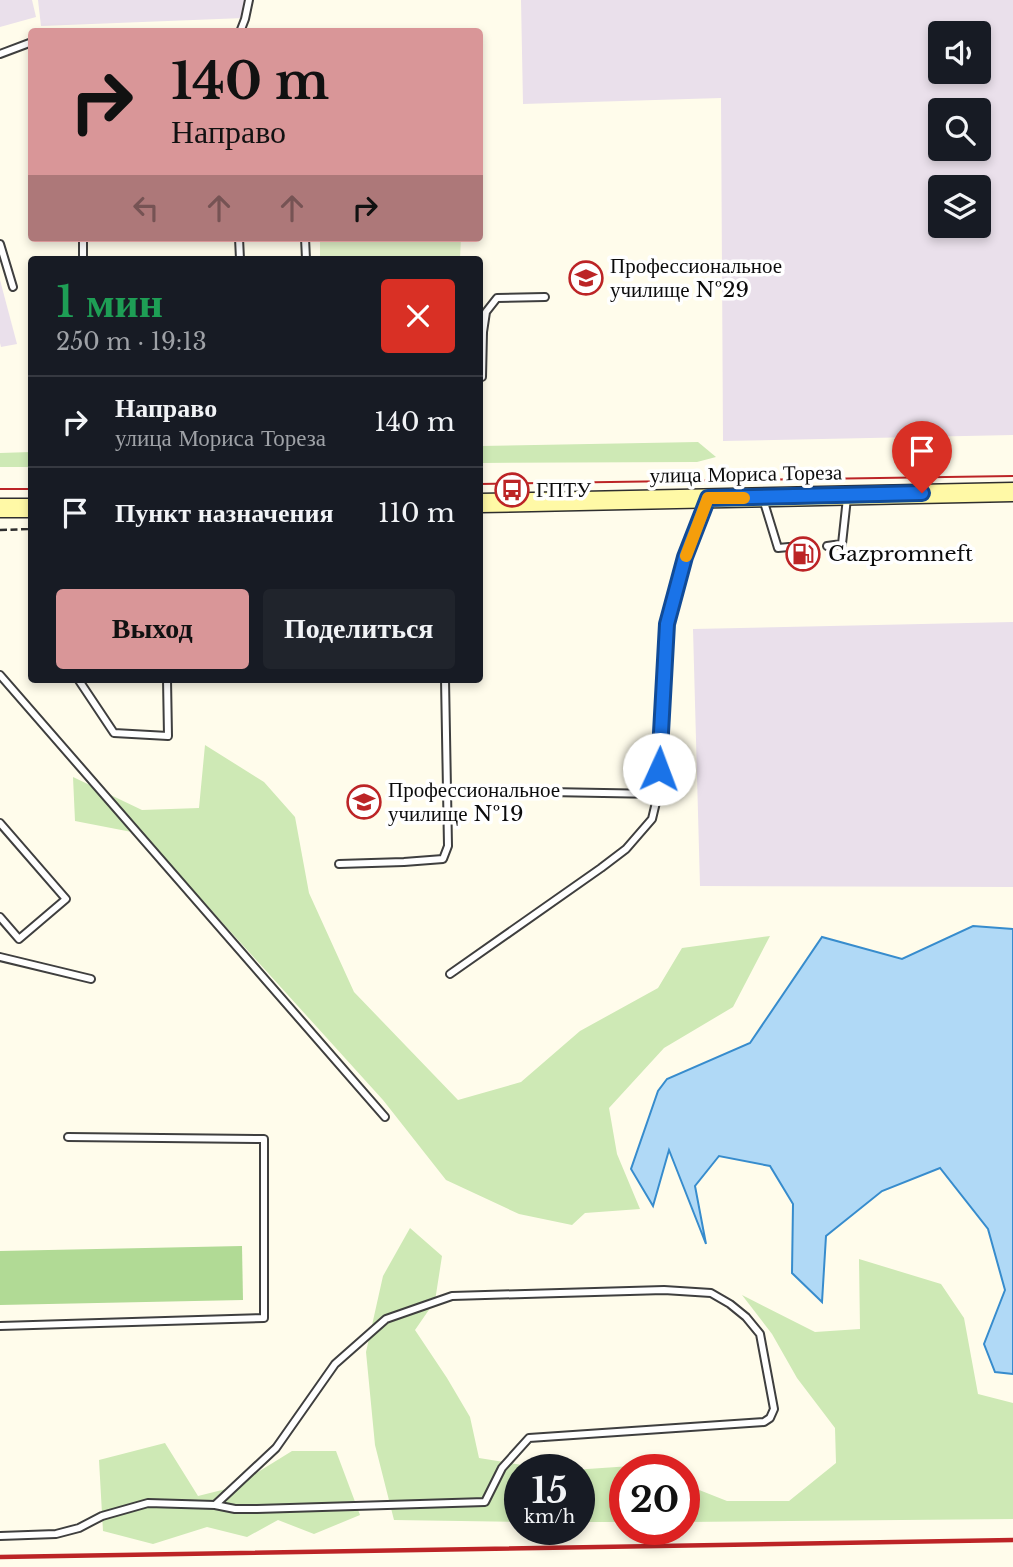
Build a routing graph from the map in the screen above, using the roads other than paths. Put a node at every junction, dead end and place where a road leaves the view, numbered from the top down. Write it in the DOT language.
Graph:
graph roads {
  1 [pos="249,0"];
  2 [pos="242,28"];
  3 [pos="28,44"];
  4 [pos="0,54"];
  5 [pos="0,244"];
  6 [pos="13,287"];
  7 [pos="545,297"];
  8 [pos="483,324"];
  9 [pos="1013,492"];
  10 [pos="847,495"];
  11 [pos="708,498"];
  12 [pos="763,498"];
  13 [pos="483,503"];
  14 [pos="0,508"];
  15 [pos="28,508"];
  16 [pos="828,545"];
  17 [pos="789,547"];
  18 [pos="0,675"];
  19 [pos="81,683"];
  20 [pos="167,683"];
  21 [pos="445,683"];
  22 [pos="447,790"];
  23 [pos="658,794"];
  24 [pos="0,823"];
  25 [pos="339,864"];
  26 [pos="0,917"];
  27 [pos="0,957"];
  28 [pos="450,974"];
  29 [pos="91,979"];
  30 [pos="385,1117"];
  31 [pos="68,1137"];
  32 [pos="0,1326"];
  33 [pos="215,1505"];
  34 [pos="0,1536"];
  1 -- 2 [label="lane"];
  3 -- 4 [label="lane"];
  5 -- 6 [label="lane"];
  7 -- 8 [label="lane"];
  9 -- 10 [label="street, улица Мориса Тореза"];
  10 -- 12 [label="street, улица Мориса Тореза"];
  10 -- 16 [label="lane"];
  11 -- 12 [label="street, улица Мориса Тореза"];
  11 -- 13 [label="street, улица Мориса Тореза"];
  11 -- 23 [label="lane"];
  12 -- 17 [label="lane"];
  14 -- 15 [label="street"];
  18 -- 30 [label="lane"];
  19 -- 20 [label="lane"];
  21 -- 22 [label="lane"];
  22 -- 23 [label="lane"];
  22 -- 25 [label="lane"];
  23 -- 28 [label="lane"];
  24 -- 26 [label="lane"];
  27 -- 29 [label="lane"];
  31 -- 32 [label="lane"];
  33 -- 33 [label="lane"];
  33 -- 34 [label="lane"];
}
